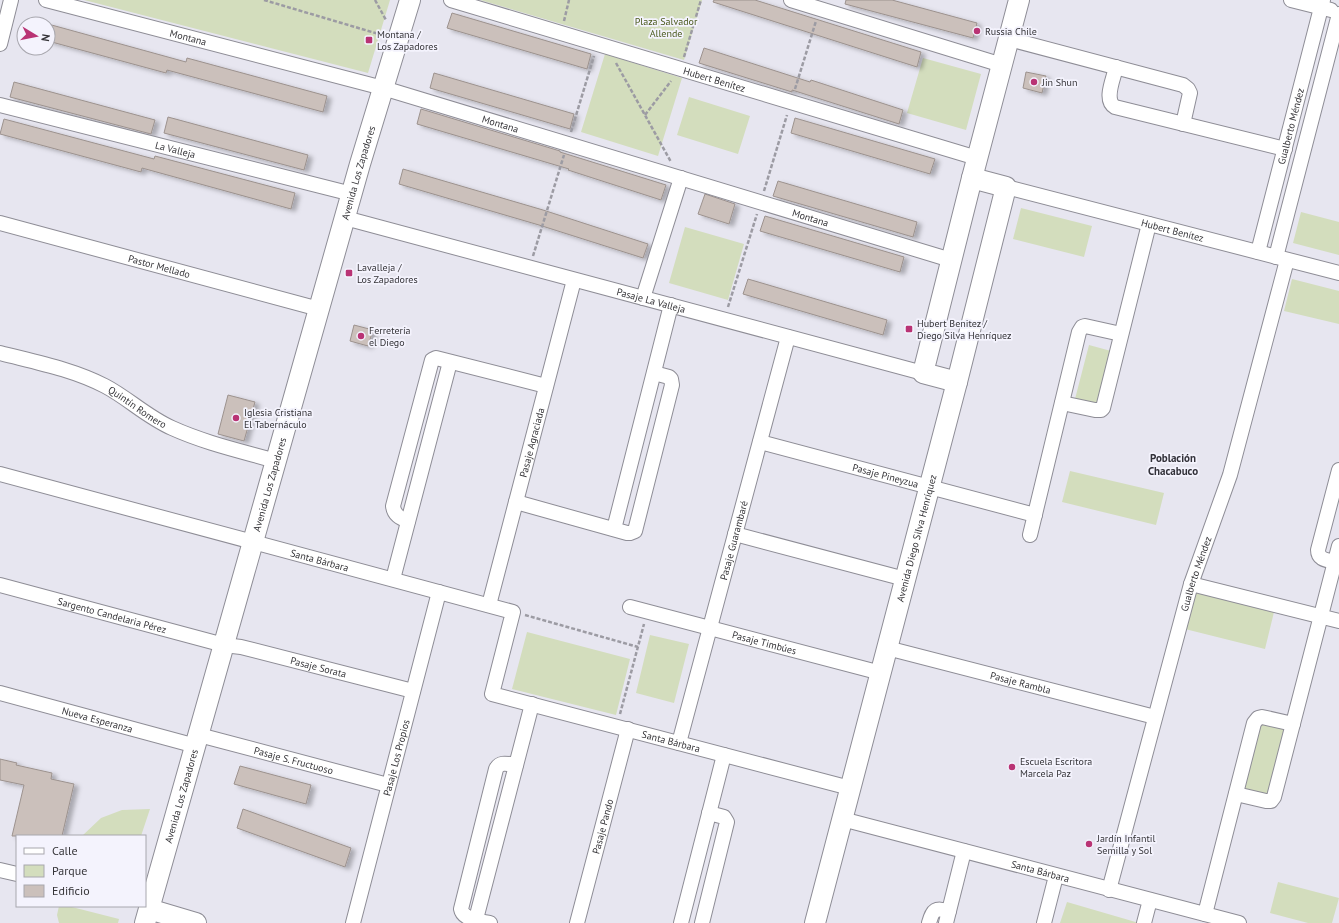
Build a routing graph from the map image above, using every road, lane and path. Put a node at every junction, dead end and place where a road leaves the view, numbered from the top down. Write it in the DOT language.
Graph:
graph roads {
  1 [pos="11,0"];
  2 [pos="46,0"];
  3 [pos="264,0"];
  4 [pos="410,0"];
  5 [pos="451,0"];
  6 [pos="569,0"];
  7 [pos="791,0"];
  8 [pos="1019,0"];
  9 [pos="1291,0"];
  10 [pos="1322,4"];
  11 [pos="820,9"];
  12 [pos="1339,13"];
  13 [pos="560,33"];
  14 [pos="1009,39"];
  15 [pos="398,40"];
  16 [pos="0,44"];
  17 [pos="606,46"];
  18 [pos="1002,65"];
  19 [pos="1116,67"];
  20 [pos="383,88"];
  21 [pos="791,102"];
  22 [pos="0,105"];
  23 [pos="1183,124"];
  24 [pos="1285,149"];
  25 [pos="977,158"];
  26 [pos="680,178"];
  27 [pos="972,178"];
  28 [pos="1006,187"];
  29 [pos="352,194"];
  30 [pos="760,202"];
  31 [pos="345,218"];
  32 [pos="0,223"];
  33 [pos="1149,224"];
  34 [pos="1258,252"];
  35 [pos="1281,258"];
  36 [pos="951,260"];
  37 [pos="1339,273"];
  38 [pos="574,280"];
  39 [pos="643,298"];
  40 [pos="671,306"];
  41 [pos="319,309"];
  42 [pos="724,320"];
  43 [pos="1121,334"];
  44 [pos="788,337"];
  45 [pos="0,353"];
  46 [pos="654,373"];
  47 [pos="923,373"];
  48 [pos="957,382"];
  49 [pos="546,386"];
  50 [pos="1062,403"];
  51 [pos="760,442"];
  52 [pos="276,461"];
  53 [pos="1339,470"];
  54 [pos="0,474"];
  55 [pos="930,486"];
  56 [pos="516,502"];
  57 [pos="1035,515"];
  58 [pos="614,529"];
  59 [pos="735,534"];
  60 [pos="1030,535"];
  61 [pos="253,542"];
  62 [pos="1339,546"];
  63 [pos="1335,562"];
  64 [pos="393,579"];
  65 [pos="905,579"];
  66 [pos="1191,584"];
  67 [pos="0,585"];
  68 [pos="439,592"];
  69 [pos="489,605"];
  70 [pos="630,607"];
  71 [pos="513,612"];
  72 [pos="648,612"];
  73 [pos="1321,616"];
  74 [pos="1339,621"];
  75 [pos="710,628"];
  76 [pos="224,645"];
  77 [pos="638,647"];
  78 [pos="887,648"];
  79 [pos="881,672"];
  80 [pos="413,690"];
  81 [pos="0,693"];
  82 [pos="532,704"];
  83 [pos="1155,717"];
  84 [pos="1293,724"];
  85 [pos="622,728"];
  86 [pos="197,741"];
  87 [pos="679,743"];
  88 [pos="724,755"];
  89 [pos="516,765"];
  90 [pos="388,785"];
  91 [pos="850,788"];
  92 [pos="1236,794"];
  93 [pos="709,813"];
  94 [pos="842,819"];
  95 [pos="964,851"];
  96 [pos="0,870"];
  97 [pos="16,874"];
  98 [pos="1056,876"];
  99 [pos="1109,890"];
  100 [pos="1150,900"];
  101 [pos="146,907"];
  102 [pos="144,913"];
  103 [pos="1205,914"];
  104 [pos="947,917"];
  105 [pos="476,919"];
  106 [pos="196,923"];
  107 [pos="353,923"];
  108 [pos="490,923"];
  109 [pos="577,923"];
  110 [pos="681,923"];
  111 [pos="702,923"];
  112 [pos="815,923"];
  113 [pos="929,923"];
  114 [pos="1044,923"];
  115 [pos="1144,923"];
  116 [pos="1239,923"];
  1 -- 16 [label="street"];
  2 -- 20 [label="street, Montana"];
  3 -- 15 [label="path"];
  4 -- 15 [label="street, Avenida Los Zapadores"];
  5 -- 13 [label="street, Hubert Benítez"];
  6 -- 13 [label="path"];
  7 -- 11 [label="street"];
  8 -- 14 [label="street"];
  9 -- 10 [label="street"];
  10 -- 12 [label="street"];
  10 -- 24 [label="street, Gualberto Méndez"];
  11 -- 18 [label="street"];
  11 -- 21 [label="path"];
  12 -- 35 [label="street, Gualberto Méndez"];
  13 -- 17 [label="street, Hubert Benítez"];
  14 -- 18 [label="street"];
  14 -- 19 [label="street"];
  15 -- 20 [label="street, Avenida Los Zapadores"];
  17 -- 21 [label="street, Hubert Benítez"];
  17 -- 26 [label="path"];
  18 -- 25 [label="street"];
  19 -- 23 [label="street"];
  19 -- 23 [label="street"];
  20 -- 26 [label="street, Montana"];
  20 -- 29 [label="street, Avenida Los Zapadores"];
  21 -- 25 [label="street, Hubert Benítez"];
  21 -- 30 [label="path"];
  22 -- 29 [label="street, La Valleja"];
  23 -- 24 [label="street"];
  24 -- 34 [label="street, Gualberto Méndez"];
  25 -- 27 [label="street"];
  26 -- 30 [label="street, Montana"];
  26 -- 39 [label="street"];
  27 -- 28 [label="street"];
  27 -- 36 [label="street"];
  28 -- 33 [label="street, Hubert Benítez"];
  28 -- 48 [label="street, Avenida Diego Silva Henríquez"];
  29 -- 31 [label="street, Avenida Los Zapadores"];
  30 -- 36 [label="street, Montana"];
  30 -- 42 [label="path"];
  31 -- 38 [label="street, Pasaje La Valleja"];
  31 -- 41 [label="street, Avenida Los Zapadores"];
  32 -- 41 [label="street, Pastor Mellado"];
  33 -- 34 [label="street, Hubert Benítez"];
  33 -- 43 [label="street"];
  34 -- 35 [label="street, Hubert Benítez"];
  35 -- 37 [label="street, Hubert Benítez"];
  35 -- 66 [label="street, Gualberto Méndez"];
  36 -- 47 [label="street"];
  38 -- 39 [label="street, Pasaje La Valleja"];
  38 -- 49 [label="street, Pasaje Agraciada"];
  39 -- 40 [label="street, Pasaje La Valleja"];
  40 -- 42 [label="street, Pasaje La Valleja"];
  40 -- 46 [label="street"];
  41 -- 52 [label="street, Avenida Los Zapadores"];
  42 -- 44 [label="street, Pasaje La Valleja"];
  43 -- 50 [label="street"];
  43 -- 50 [label="street"];
  44 -- 47 [label="street, Pasaje La Valleja"];
  44 -- 51 [label="street, Pasaje Guarambaré"];
  45 -- 52 [label="street, Quintín Romero"];
  46 -- 58 [label="street"];
  46 -- 58 [label="street"];
  47 -- 48 [label="street, Pasaje La Valleja"];
  48 -- 55 [label="street, Avenida Diego Silva Henríquez"];
  49 -- 56 [label="street, Pasaje Agraciada"];
  49 -- 64 [label="street"];
  50 -- 57 [label="street"];
  51 -- 55 [label="street, Pasaje Pineyzua"];
  51 -- 59 [label="street, Pasaje Guarambaré"];
  52 -- 61 [label="street, Avenida Los Zapadores"];
  53 -- 63 [label="street"];
  54 -- 61 [label="street, Santa Bárbara"];
  55 -- 57 [label="street, Pasaje Pineyzua"];
  55 -- 65 [label="street, Avenida Diego Silva Henríquez"];
  56 -- 58 [label="street"];
  56 -- 69 [label="street, Pasaje Agraciada"];
  57 -- 60 [label="street"];
  59 -- 65 [label="street"];
  59 -- 75 [label="street, Pasaje Guarambaré"];
  61 -- 64 [label="street, Santa Bárbara"];
  61 -- 76 [label="street, Avenida Los Zapadores"];
  62 -- 63 [label="street"];
  63 -- 73 [label="street"];
  64 -- 68 [label="street, Santa Bárbara"];
  65 -- 78 [label="street, Avenida Diego Silva Henríquez"];
  66 -- 73 [label="street"];
  66 -- 83 [label="street, Gualberto Méndez"];
  67 -- 76 [label="street, Sargento Candelaria Pérez"];
  68 -- 69 [label="street, Santa Bárbara"];
  68 -- 80 [label="street, Pasaje Los Propios"];
  69 -- 71 [label="street, Santa Bárbara"];
  70 -- 72 [label="street, Pasaje Timbúes"];
  71 -- 77 [label="path"];
  71 -- 82 [label="street, Santa Bárbara"];
  72 -- 75 [label="street, Pasaje Timbúes"];
  72 -- 77 [label="path"];
  73 -- 74 [label="street"];
  73 -- 84 [label="street"];
  75 -- 79 [label="street, Pasaje Timbúes"];
  75 -- 87 [label="street, Pasaje Guarambaré"];
  76 -- 80 [label="street, Pasaje Sorata"];
  76 -- 86 [label="street, Avenida Los Zapadores"];
  77 -- 85 [label="path"];
  78 -- 79 [label="street, Avenida Diego Silva Henríquez"];
  78 -- 83 [label="street, Pasaje Rambla"];
  79 -- 91 [label="street, Avenida Diego Silva Henríquez"];
  80 -- 90 [label="street, Pasaje Los Propios"];
  81 -- 86 [label="street, Nueva Esperanza"];
  82 -- 85 [label="street, Santa Bárbara"];
  82 -- 89 [label="street"];
  83 -- 99 [label="street, Gualberto Méndez"];
  84 -- 92 [label="street"];
  84 -- 92 [label="street"];
  85 -- 87 [label="street, Santa Bárbara"];
  85 -- 109 [label="street, Pasaje Pando"];
  86 -- 90 [label="street, Pasaje S. Fructuoso"];
  86 -- 101 [label="street, Avenida Los Zapadores"];
  87 -- 88 [label="street, Santa Bárbara"];
  88 -- 91 [label="street, Santa Bárbara"];
  88 -- 93 [label="street"];
  89 -- 105 [label="street"];
  89 -- 105 [label="street"];
  90 -- 107 [label="street, Pasaje Los Propios"];
  91 -- 94 [label="street, Avenida Diego Silva Henríquez"];
  92 -- 103 [label="street"];
  93 -- 110 [label="street"];
  93 -- 111 [label="street"];
  94 -- 95 [label="street, Santa Bárbara"];
  94 -- 112 [label="street, Avenida Diego Silva Henríquez"];
  95 -- 98 [label="street, Santa Bárbara"];
  95 -- 104 [label="street"];
  96 -- 97 [label="street"];
  98 -- 99 [label="street, Santa Bárbara"];
  98 -- 114 [label="street"];
  99 -- 100 [label="street, Santa Bárbara"];
  100 -- 103 [label="street, Santa Bárbara"];
  100 -- 115 [label="street"];
  102 -- 106 [label="street"];
  103 -- 116 [label="street, Santa Bárbara"];
  104 -- 113 [label="street"];
  105 -- 108 [label="street"];
}
